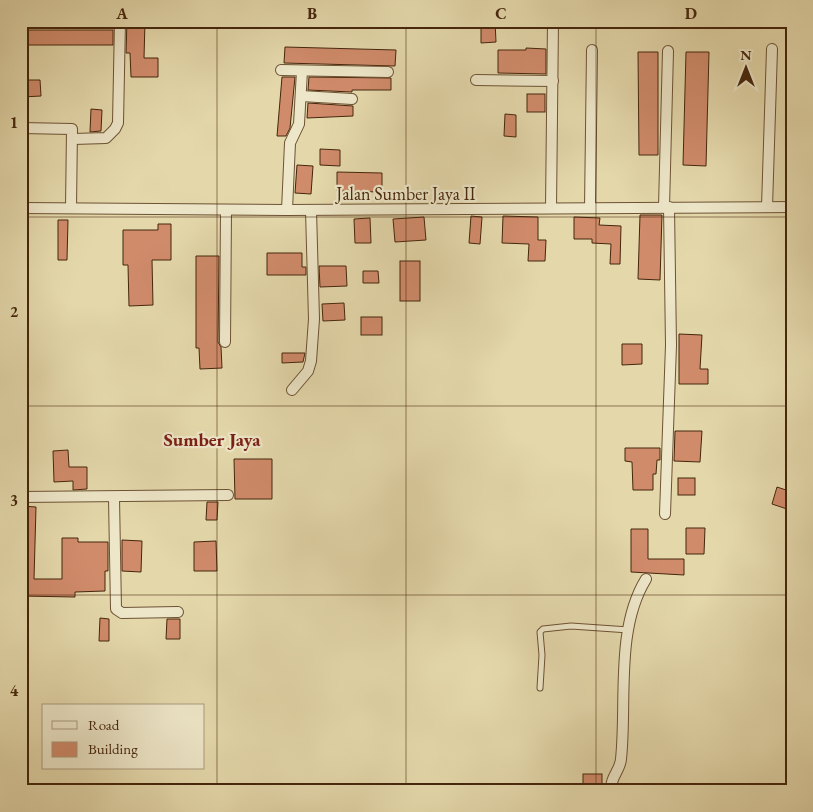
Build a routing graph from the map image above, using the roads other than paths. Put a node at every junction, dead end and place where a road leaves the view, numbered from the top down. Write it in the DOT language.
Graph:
graph roads {
  1 [pos="553,21"];
  2 [pos="49,22"];
  3 [pos="120,22"];
  4 [pos="21,23"];
  5 [pos="772,49"];
  6 [pos="592,50"];
  7 [pos="668,51"];
  8 [pos="281,70"];
  9 [pos="302,70"];
  10 [pos="388,72"];
  11 [pos="476,80"];
  12 [pos="552,81"];
  13 [pos="301,96"];
  14 [pos="352,99"];
  15 [pos="21,128"];
  16 [pos="73,139"];
  17 [pos="666,207"];
  18 [pos="767,207"];
  19 [pos="792,207"];
  20 [pos="21,208"];
  21 [pos="71,208"];
  22 [pos="551,208"];
  23 [pos="590,208"];
  24 [pos="226,210"];
  25 [pos="287,210"];
  26 [pos="311,210"];
  27 [pos="225,342"];
  28 [pos="292,390"];
  29 [pos="228,496"];
  30 [pos="21,497"];
  31 [pos="114,498"];
  32 [pos="665,514"];
  33 [pos="646,579"];
  34 [pos="178,612"];
  35 [pos="630,630"];
  36 [pos="540,688"];
  37 [pos="611,791"];
  1 -- 12 [label="street"];
  2 -- 3 [label="street"];
  2 -- 4 [label="street"];
  3 -- 16 [label="street"];
  5 -- 18 [label="street"];
  6 -- 23 [label="street"];
  7 -- 17 [label="street"];
  8 -- 9 [label="street"];
  9 -- 10 [label="street"];
  9 -- 13 [label="street"];
  11 -- 12 [label="street"];
  12 -- 22 [label="street"];
  13 -- 14 [label="street"];
  13 -- 25 [label="street"];
  15 -- 16 [label="street"];
  16 -- 21 [label="street"];
  17 -- 18 [label="street, Jalan Sumber Jaya II"];
  17 -- 23 [label="street, Jalan Sumber Jaya II"];
  17 -- 32 [label="street"];
  18 -- 19 [label="street, Jalan Sumber Jaya II"];
  20 -- 21 [label="street, Jalan Sumber Jaya II"];
  21 -- 24 [label="street, Jalan Sumber Jaya II"];
  22 -- 23 [label="street, Jalan Sumber Jaya II"];
  22 -- 26 [label="street, Jalan Sumber Jaya II"];
  24 -- 25 [label="street, Jalan Sumber Jaya II"];
  24 -- 27 [label="street"];
  25 -- 26 [label="street, Jalan Sumber Jaya II"];
  26 -- 28 [label="street"];
  29 -- 31 [label="street"];
  30 -- 31 [label="street"];
  31 -- 34 [label="street"];
  33 -- 35 [label="street"];
  35 -- 36 [label="lane"];
  35 -- 37 [label="street"];
}
